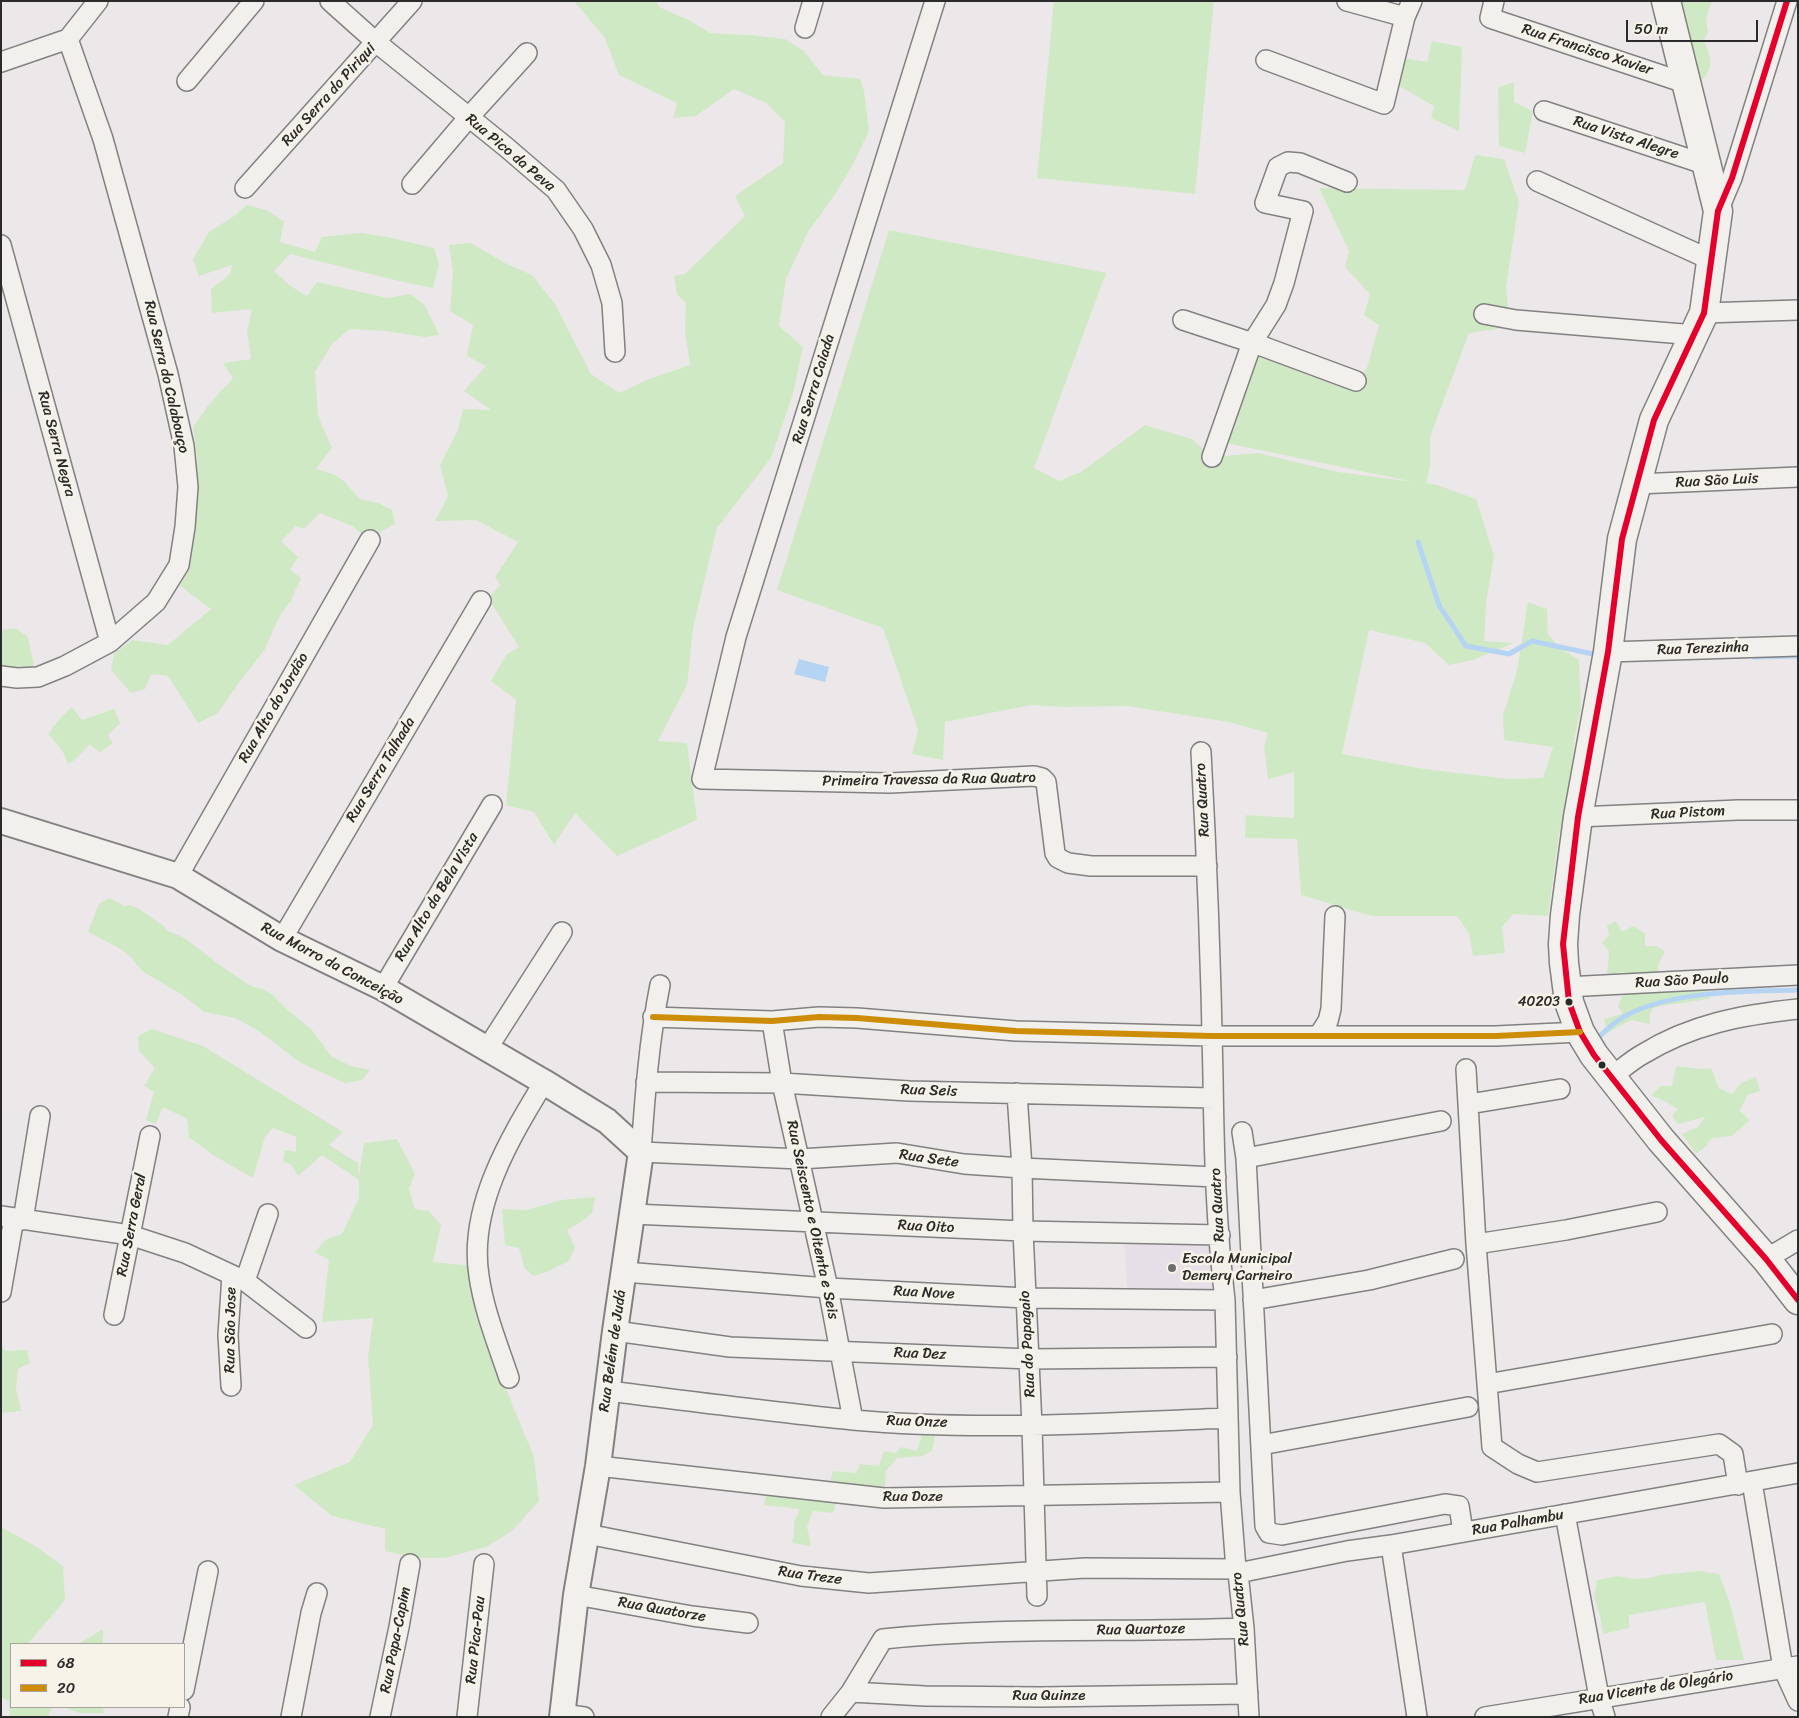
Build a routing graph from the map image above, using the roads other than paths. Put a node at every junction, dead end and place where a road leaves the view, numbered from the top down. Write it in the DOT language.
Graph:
graph roads {
  1 [pos="98,1"];
  2 [pos="254,1"];
  3 [pos="330,1"];
  4 [pos="412,1"];
  5 [pos="813,1"];
  6 [pos="935,1"];
  7 [pos="1347,1"];
  8 [pos="1787,1"];
  9 [pos="1664,2"];
  10 [pos="1409,9"];
  11 [pos="1492,10"];
  12 [pos="805,28"];
  13 [pos="68,39"];
  14 [pos="376,43"];
  15 [pos="527,53"];
  16 [pos="1266,60"];
  17 [pos="1,62"];
  18 [pos="187,81"];
  19 [pos="1685,83"];
  20 [pos="1544,111"];
  21 [pos="469,117"];
  22 [pos="1707,165"];
  23 [pos="1537,181"];
  24 [pos="1347,182"];
  25 [pos="412,184"];
  26 [pos="245,188"];
  27 [pos="1718,211"];
  28 [pos="1,245"];
  29 [pos="1711,260"];
  30 [pos="1798,310"];
  31 [pos="1484,314"];
  32 [pos="1183,320"];
  33 [pos="1700,324"];
  34 [pos="1252,343"];
  35 [pos="615,352"];
  36 [pos="1356,381"];
  37 [pos="1212,457"];
  38 [pos="1798,477"];
  39 [pos="1637,484"];
  40 [pos="370,540"];
  41 [pos="481,601"];
  42 [pos="110,642"];
  43 [pos="1798,646"];
  44 [pos="1608,652"];
  45 [pos="1,676"];
  46 [pos="1201,752"];
  47 [pos="702,779"];
  48 [pos="492,805"];
  49 [pos="1798,810"];
  50 [pos="1578,818"];
  51 [pos="1,821"];
  52 [pos="1207,866"];
  53 [pos="178,876"];
  54 [pos="1335,916"];
  55 [pos="562,932"];
  56 [pos="282,939"];
  57 [pos="1798,976"];
  58 [pos="660,984"];
  59 [pos="1566,987"];
  60 [pos="383,988"];
  61 [pos="1798,1010"];
  62 [pos="654,1017"];
  63 [pos="772,1022"];
  64 [pos="1580,1032"];
  65 [pos="1318,1035"];
  66 [pos="1211,1036"];
  67 [pos="487,1049"];
  68 [pos="1466,1069"];
  69 [pos="1611,1077"];
  70 [pos="544,1082"];
  71 [pos="646,1082"];
  72 [pos="782,1084"];
  73 [pos="1560,1089"];
  74 [pos="1017,1093"];
  75 [pos="1213,1098"];
  76 [pos="1469,1104"];
  77 [pos="40,1116"];
  78 [pos="1441,1120"];
  79 [pos="1242,1132"];
  80 [pos="150,1136"];
  81 [pos="641,1152"];
  82 [pos="1246,1158"];
  83 [pos="800,1159"];
  84 [pos="1022,1168"];
  85 [pos="1216,1177"];
  86 [pos="1657,1212"];
  87 [pos="268,1214"];
  88 [pos="632,1214"];
  89 [pos="13,1218"];
  90 [pos="812,1221"];
  91 [pos="1023,1231"];
  92 [pos="130,1235"];
  93 [pos="1220,1235"];
  94 [pos="1798,1240"];
  95 [pos="1476,1244"];
  96 [pos="1454,1259"];
  97 [pos="1766,1259"];
  98 [pos="624,1272"];
  99 [pos="239,1278"];
  100 [pos="828,1288"];
  101 [pos="1,1292"];
  102 [pos="1026,1298"];
  103 [pos="1225,1300"];
  104 [pos="1253,1300"];
  105 [pos="1798,1300"];
  106 [pos="114,1315"];
  107 [pos="306,1328"];
  108 [pos="615,1331"];
  109 [pos="1772,1334"];
  110 [pos="840,1351"];
  111 [pos="1227,1357"];
  112 [pos="1030,1359"];
  113 [pos="510,1378"];
  114 [pos="1487,1384"];
  115 [pos="231,1386"];
  116 [pos="608,1391"];
  117 [pos="1468,1407"];
  118 [pos="1228,1418"];
  119 [pos="853,1420"];
  120 [pos="1032,1426"];
  121 [pos="1260,1445"];
  122 [pos="598,1466"];
  123 [pos="1798,1474"];
  124 [pos="1745,1483"];
  125 [pos="1230,1492"];
  126 [pos="1035,1495"];
  127 [pos="1565,1514"];
  128 [pos="1462,1532"];
  129 [pos="587,1534"];
  130 [pos="1390,1545"];
  131 [pos="410,1564"];
  132 [pos="484,1564"];
  133 [pos="208,1571"];
  134 [pos="1036,1571"];
  135 [pos="1237,1571"];
  136 [pos="317,1593"];
  137 [pos="576,1595"];
  138 [pos="1037,1596"];
  139 [pos="748,1623"];
  140 [pos="1244,1628"];
  141 [pos="1790,1667"];
  142 [pos="185,1685"];
  143 [pos="851,1692"];
  144 [pos="1248,1694"];
  145 [pos="1599,1697"];
  146 [pos="1798,1701"];
  147 [pos="570,1716"];
  148 [pos="291,1717"];
  149 [pos="380,1717"];
  150 [pos="467,1717"];
  151 [pos="831,1717"];
  152 [pos="1249,1717"];
  153 [pos="1417,1717"];
  154 [pos="1485,1717"];
  155 [pos="1606,1717"];
  1 -- 13 [label="street"];
  2 -- 18 [label="street"];
  3 -- 14 [label="street, Rua Pico da Peva"];
  4 -- 14 [label="street, Rua Serra do Piriqui"];
  5 -- 12 [label="street"];
  6 -- 47 [label="street, Rua Serra Caiada"];
  7 -- 10 [label="street"];
  8 -- 27 [label="street"];
  9 -- 19 [label="main road"];
  10 -- 16 [label="street"];
  11 -- 19 [label="street, Rua Francisco Xavier"];
  13 -- 17 [label="street"];
  13 -- 42 [label="street, Rua Serra do Calabouço"];
  14 -- 21 [label="street, Rua Pico da Peva"];
  14 -- 26 [label="street, Rua Serra do Piriqui"];
  15 -- 21 [label="street"];
  19 -- 22 [label="main road"];
  20 -- 22 [label="street, Rua Vista Alegre"];
  21 -- 25 [label="street"];
  21 -- 35 [label="street, Rua Pico da Peva"];
  22 -- 27 [label="main road"];
  23 -- 29 [label="street"];
  24 -- 34 [label="street"];
  27 -- 29 [label="main road"];
  28 -- 42 [label="street, Rua Serra Negra"];
  29 -- 33 [label="main road"];
  30 -- 33 [label="street"];
  31 -- 33 [label="street"];
  32 -- 34 [label="street"];
  33 -- 39 [label="main road"];
  34 -- 36 [label="street"];
  34 -- 37 [label="street"];
  38 -- 39 [label="street, Rua São Luis"];
  39 -- 44 [label="main road"];
  40 -- 53 [label="street, Rua Alto do Jordão"];
  41 -- 56 [label="street, Rua Serra Talhada"];
  42 -- 45 [label="street, Rua Serra do Calabouço"];
  43 -- 44 [label="street, Rua Terezinha"];
  44 -- 50 [label="main road"];
  46 -- 52 [label="street, Rua Quatro"];
  47 -- 52 [label="street, Primeira Travessa da Rua Quatro"];
  48 -- 60 [label="street, Rua Alto da Bela Vista"];
  49 -- 50 [label="street, Rua Pistom"];
  50 -- 59 [label="main road"];
  51 -- 53 [label="street, Rua Morro da Conceição"];
  52 -- 66 [label="street, Rua Quatro"];
  53 -- 56 [label="street, Rua Morro da Conceição"];
  54 -- 65 [label="street"];
  55 -- 67 [label="street"];
  56 -- 60 [label="street, Rua Morro da Conceição"];
  57 -- 59 [label="street, Rua São Paulo"];
  58 -- 62 [label="street, Rua Belém de Judá"];
  59 -- 64 [label="main road"];
  60 -- 67 [label="street, Rua Morro da Conceição"];
  61 -- 69 [label="street"];
  62 -- 63 [label="street"];
  62 -- 71 [label="street, Rua Belém de Judá"];
  63 -- 66 [label="street"];
  63 -- 72 [label="street, Rua Seiscento e Oitenta e Seis"];
  64 -- 65 [label="street"];
  64 -- 69 [label="main road"];
  65 -- 66 [label="street"];
  66 -- 75 [label="street, Rua Quatro"];
  67 -- 70 [label="street, Rua Morro da Conceição"];
  68 -- 76 [label="street"];
  69 -- 97 [label="main road"];
  70 -- 81 [label="street, Rua Morro da Conceição"];
  70 -- 113 [label="street"];
  71 -- 72 [label="street, Rua Seis"];
  71 -- 81 [label="street, Rua Belém de Judá"];
  72 -- 74 [label="street, Rua Seis"];
  72 -- 83 [label="street, Rua Seiscento e Oitenta e Seis"];
  73 -- 76 [label="street"];
  74 -- 75 [label="street, Rua Seis"];
  74 -- 84 [label="street, Rua do Papagaio"];
  75 -- 85 [label="street, Rua Quatro"];
  76 -- 95 [label="street"];
  77 -- 89 [label="street"];
  78 -- 82 [label="street"];
  79 -- 82 [label="street"];
  80 -- 92 [label="street, Rua Serra Geral"];
  81 -- 83 [label="street, Rua Sete"];
  81 -- 88 [label="street, Rua Belém de Judá"];
  82 -- 104 [label="street"];
  83 -- 84 [label="street, Rua Sete"];
  83 -- 90 [label="street, Rua Seiscento e Oitenta e Seis"];
  84 -- 85 [label="street, Rua Sete"];
  84 -- 91 [label="street, Rua do Papagaio"];
  85 -- 93 [label="street, Rua Quatro"];
  86 -- 95 [label="street"];
  87 -- 99 [label="street, Rua São Jose"];
  88 -- 90 [label="street, Rua Oito"];
  88 -- 98 [label="street, Rua Belém de Judá"];
  89 -- 92 [label="street"];
  89 -- 101 [label="street"];
  90 -- 91 [label="street, Rua Oito"];
  90 -- 100 [label="street, Rua Seiscento e Oitenta e Seis"];
  91 -- 93 [label="street, Rua Oito"];
  91 -- 102 [label="street, Rua do Papagaio"];
  92 -- 99 [label="street"];
  92 -- 106 [label="street, Rua Serra Geral"];
  93 -- 103 [label="street, Rua Quatro"];
  94 -- 97 [label="street"];
  95 -- 114 [label="street"];
  96 -- 104 [label="street"];
  97 -- 105 [label="main road"];
  98 -- 100 [label="street, Rua Nove"];
  98 -- 108 [label="street, Rua Belém de Judá"];
  99 -- 107 [label="street"];
  99 -- 115 [label="street, Rua São Jose"];
  100 -- 102 [label="street, Rua Nove"];
  100 -- 110 [label="street, Rua Seiscento e Oitenta e Seis"];
  102 -- 103 [label="street, Rua Nove"];
  102 -- 112 [label="street, Rua do Papagaio"];
  103 -- 111 [label="street, Rua Quatro"];
  104 -- 121 [label="street"];
  108 -- 110 [label="street, Rua Dez"];
  108 -- 116 [label="street, Rua Belém de Judá"];
  109 -- 114 [label="street"];
  110 -- 112 [label="street, Rua Dez"];
  110 -- 119 [label="street, Rua Seiscento e Oitenta e Seis"];
  111 -- 112 [label="street, Rua Dez"];
  111 -- 118 [label="street, Rua Quatro"];
  112 -- 120 [label="street, Rua do Papagaio"];
  114 -- 124 [label="street"];
  116 -- 119 [label="street, Rua Onze"];
  116 -- 122 [label="street, Rua Belém de Judá"];
  117 -- 121 [label="street"];
  118 -- 120 [label="street, Rua Onze"];
  118 -- 125 [label="street, Rua Quatro"];
  119 -- 120 [label="street, Rua Onze"];
  120 -- 126 [label="street, Rua do Papagaio"];
  121 -- 128 [label="street"];
  122 -- 126 [label="street, Rua Doze"];
  122 -- 129 [label="street, Rua Belém de Judá"];
  123 -- 124 [label="street, Rua Palhambu"];
  124 -- 127 [label="street, Rua Palhambu"];
  124 -- 141 [label="street"];
  125 -- 126 [label="street, Rua Doze"];
  125 -- 135 [label="street, Rua Quatro"];
  126 -- 134 [label="street, Rua do Papagaio"];
  127 -- 128 [label="street, Rua Palhambu"];
  127 -- 145 [label="street"];
  128 -- 130 [label="street, Rua Palhambu"];
  129 -- 134 [label="street, Rua Treze"];
  129 -- 137 [label="street, Rua Belém de Judá"];
  130 -- 135 [label="street, Rua Palhambu"];
  130 -- 153 [label="street"];
  131 -- 149 [label="street, Rua Papa-Capim"];
  132 -- 150 [label="street, Rua Pica-Pau"];
  133 -- 142 [label="street"];
  134 -- 135 [label="street"];
  134 -- 138 [label="street, Rua do Papagaio"];
  135 -- 140 [label="street, Rua Quatro"];
  136 -- 148 [label="street"];
  137 -- 139 [label="street, Rua Quatorze"];
  137 -- 147 [label="street, Rua Belém de Judá"];
  140 -- 143 [label="street, Rua Quartoze"];
  140 -- 144 [label="street, Rua Quatro"];
  141 -- 145 [label="street, Rua Vicente de Olegário"];
  141 -- 146 [label="street"];
  143 -- 144 [label="street, Rua Quinze"];
  143 -- 151 [label="street"];
  144 -- 152 [label="street, Rua Quatro"];
  145 -- 154 [label="street, Rua Vicente de Olegário"];
  145 -- 155 [label="street"];
}
